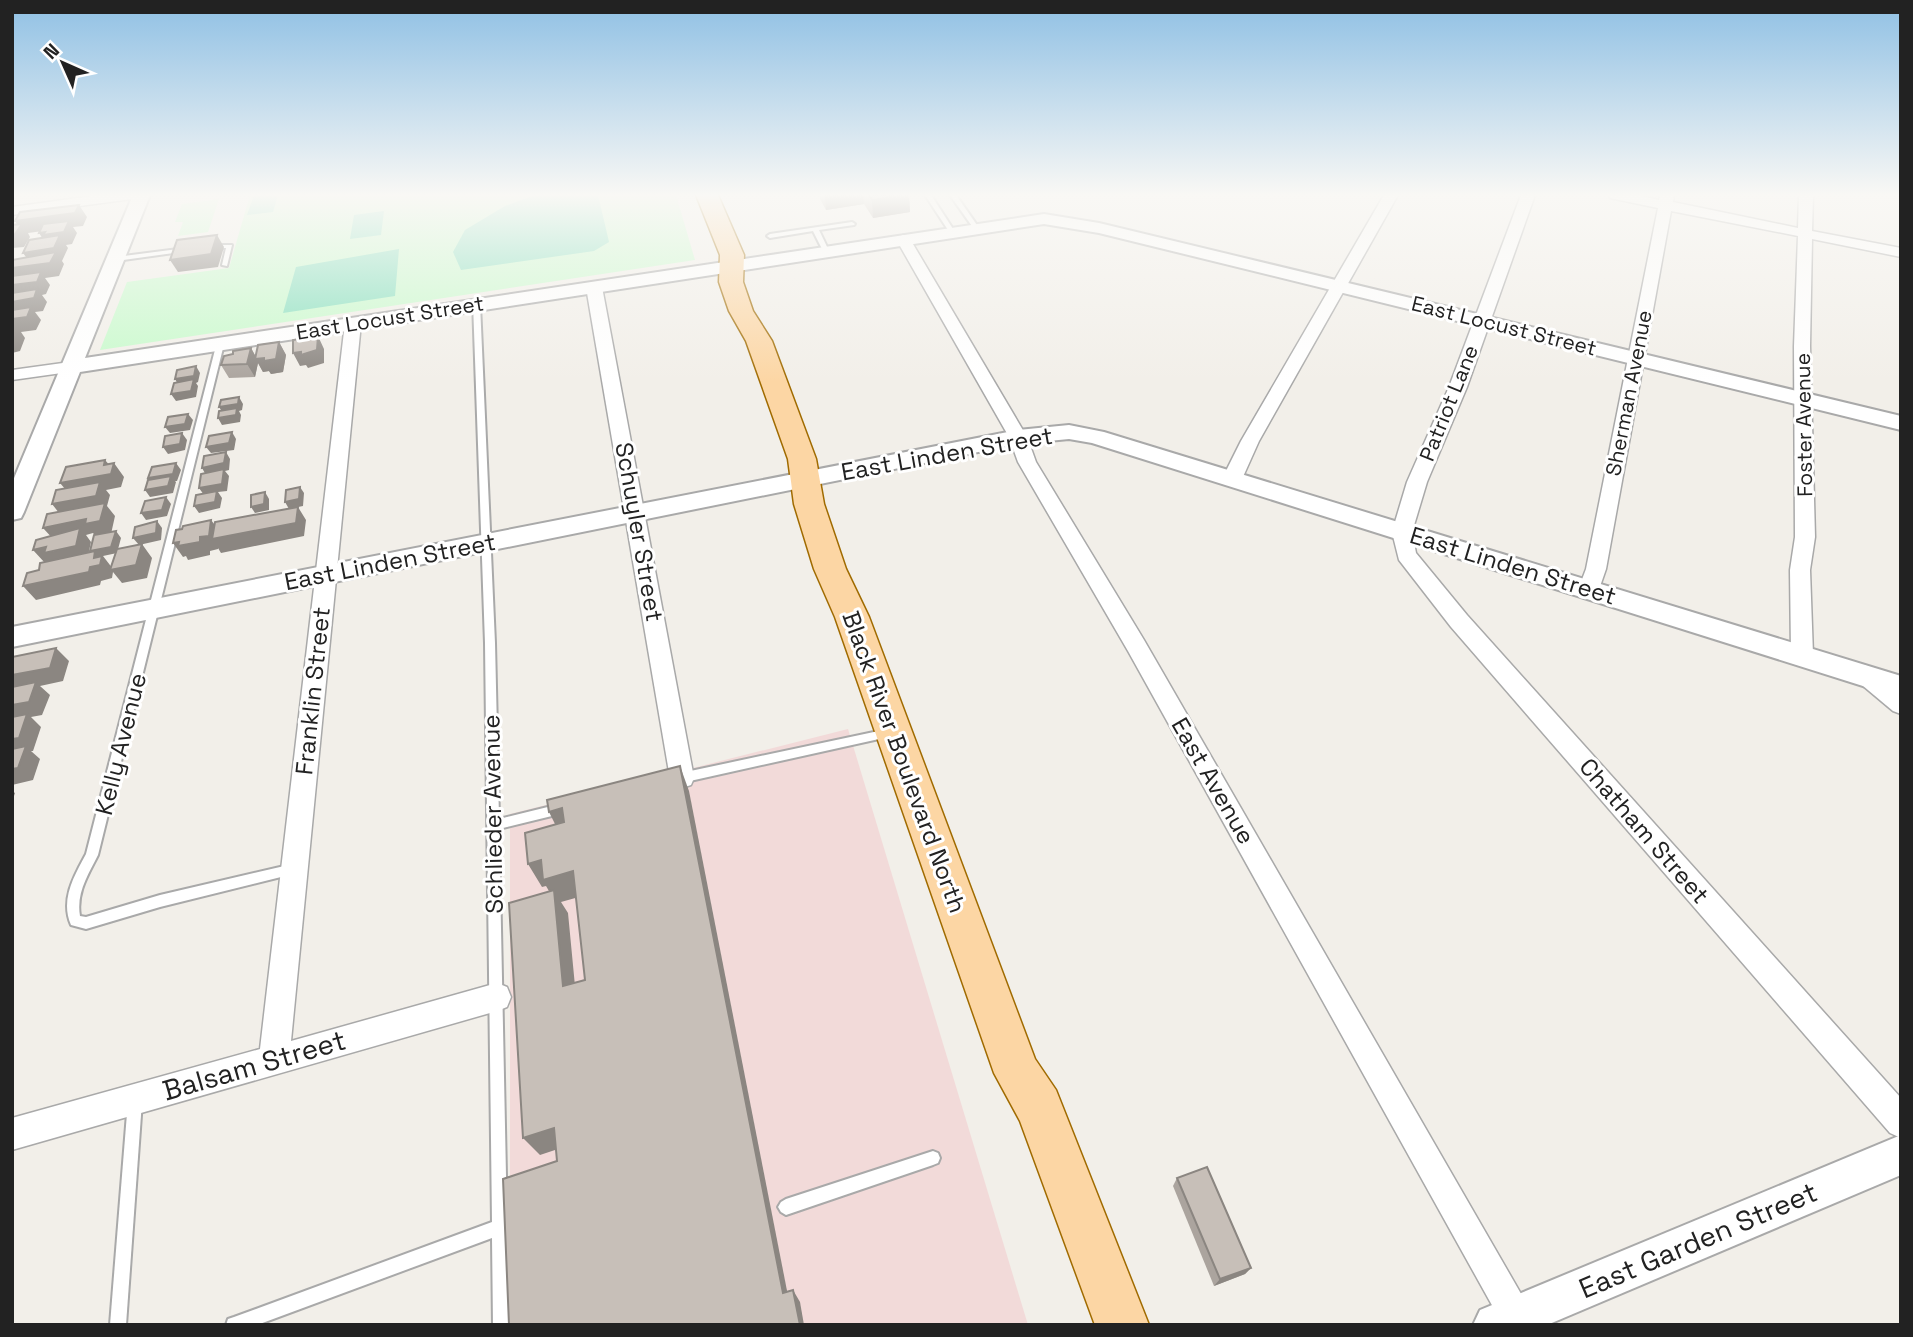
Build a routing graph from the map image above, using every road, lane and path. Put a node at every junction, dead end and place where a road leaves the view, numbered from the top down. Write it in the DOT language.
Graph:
graph roads {
  1 [pos="128,257"];
  2 [pos="226,257"];
  3 [pos="732,257"];
  4 [pos="786,257"];
  5 [pos="914,257"];
  6 [pos="1218,257"];
  7 [pos="1356,257"];
  8 [pos="1505,257"];
  9 [pos="1655,257"];
  10 [pos="1805,257"];
  11 [pos="116,259"];
  12 [pos="225,265"];
  13 [pos="733,266"];
  14 [pos="594,287"];
  15 [pos="1339,287"];
  16 [pos="476,304"];
  17 [pos="1481,320"];
  18 [pos="353,323"];
  19 [pos="220,344"];
  20 [pos="1636,358"];
  21 [pos="70,367"];
  22 [pos="12,375"];
  23 [pos="1804,399"];
  24 [pos="1901,423"];
  25 [pos="1018,437"];
  26 [pos="1232,478"];
  27 [pos="807,479"];
  28 [pos="12,512"];
  29 [pos="636,513"];
  30 [pos="1402,532"];
  31 [pos="484,543"];
  32 [pos="325,575"];
  33 [pos="1589,590"];
  34 [pos="156,608"];
  35 [pos="12,636"];
  36 [pos="1802,655"];
  37 [pos="1864,674"];
  38 [pos="1901,687"];
  39 [pos="1901,705"];
  40 [pos="893,732"];
  41 [pos="676,780"];
  42 [pos="568,807"];
  43 [pos="492,826"];
  44 [pos="294,869"];
  45 [pos="496,997"];
  46 [pos="274,1059"];
  47 [pos="135,1099"];
  48 [pos="1901,1122"];
  49 [pos="12,1134"];
  50 [pos="1901,1155"];
  51 [pos="933,1158"];
  52 [pos="786,1207"];
  53 [pos="500,1227"];
  54 [pos="1511,1322"];
  55 [pos="118,1325"];
  56 [pos="234,1325"];
  57 [pos="501,1325"];
  58 [pos="1122,1325"];
  1 -- 11 [label="lane"];
  2 -- 12 [label="lane"];
  3 -- 13 [label="main road, Black River Boulevard North"];
  4 -- 13 [label="street, East Locust Street"];
  5 -- 25 [label="street, East Avenue"];
  6 -- 15 [label="street, East Locust Street"];
  7 -- 15 [label="street"];
  8 -- 17 [label="street, Patriot Lane"];
  9 -- 20 [label="street, Sherman Avenue"];
  10 -- 23 [label="street, Foster Avenue"];
  11 -- 21 [label="street"];
  13 -- 14 [label="street, East Locust Street"];
  13 -- 27 [label="main road, Black River Boulevard North"];
  14 -- 16 [label="street, East Locust Street"];
  14 -- 29 [label="street, Schuyler Street"];
  15 -- 17 [label="street, East Locust Street"];
  15 -- 26 [label="street"];
  16 -- 18 [label="street, East Locust Street"];
  16 -- 31 [label="lane, Schlieder Avenue"];
  17 -- 20 [label="street, East Locust Street"];
  17 -- 30 [label="street, Patriot Lane"];
  18 -- 19 [label="street, East Locust Street"];
  18 -- 32 [label="street, Franklin Street"];
  19 -- 21 [label="street, East Locust Street"];
  19 -- 34 [label="lane, Kelly Avenue"];
  20 -- 23 [label="street, East Locust Street"];
  20 -- 33 [label="street, Sherman Avenue"];
  21 -- 22 [label="street"];
  21 -- 28 [label="street"];
  23 -- 24 [label="street, East Locust Street"];
  23 -- 36 [label="street, Foster Avenue"];
  25 -- 26 [label="street, East Linden Street"];
  25 -- 27 [label="street, East Linden Street"];
  25 -- 54 [label="street, East Avenue"];
  26 -- 30 [label="street, East Linden Street"];
  27 -- 29 [label="street, East Linden Street"];
  27 -- 40 [label="main road, Black River Boulevard North"];
  29 -- 31 [label="street, East Linden Street"];
  29 -- 41 [label="street, Schuyler Street"];
  30 -- 33 [label="street, East Linden Street"];
  30 -- 48 [label="street, Chatham Street"];
  31 -- 32 [label="street, East Linden Street"];
  31 -- 43 [label="lane, Schlieder Avenue"];
  32 -- 34 [label="street, East Linden Street"];
  32 -- 44 [label="street, Franklin Street"];
  33 -- 36 [label="street, East Linden Street"];
  34 -- 35 [label="street, East Linden Street"];
  34 -- 44 [label="lane, Kelly Avenue"];
  36 -- 37 [label="street, East Linden Street"];
  37 -- 38 [label="street, East Linden Street"];
  37 -- 39 [label="street"];
  40 -- 41 [label="lane"];
  40 -- 58 [label="main road, Black River Boulevard North"];
  42 -- 43 [label="lane"];
  43 -- 45 [label="lane, Schlieder Avenue"];
  44 -- 46 [label="street, Franklin Street"];
  45 -- 46 [label="street, Balsam Street"];
  45 -- 53 [label="lane, Schlieder Avenue"];
  46 -- 47 [label="street, Balsam Street"];
  47 -- 49 [label="street, Balsam Street"];
  47 -- 55 [label="lane"];
  50 -- 54 [label="street, East Garden Street"];
  51 -- 52 [label="lane"];
  53 -- 56 [label="lane"];
  53 -- 57 [label="lane, Schlieder Avenue"];
}
